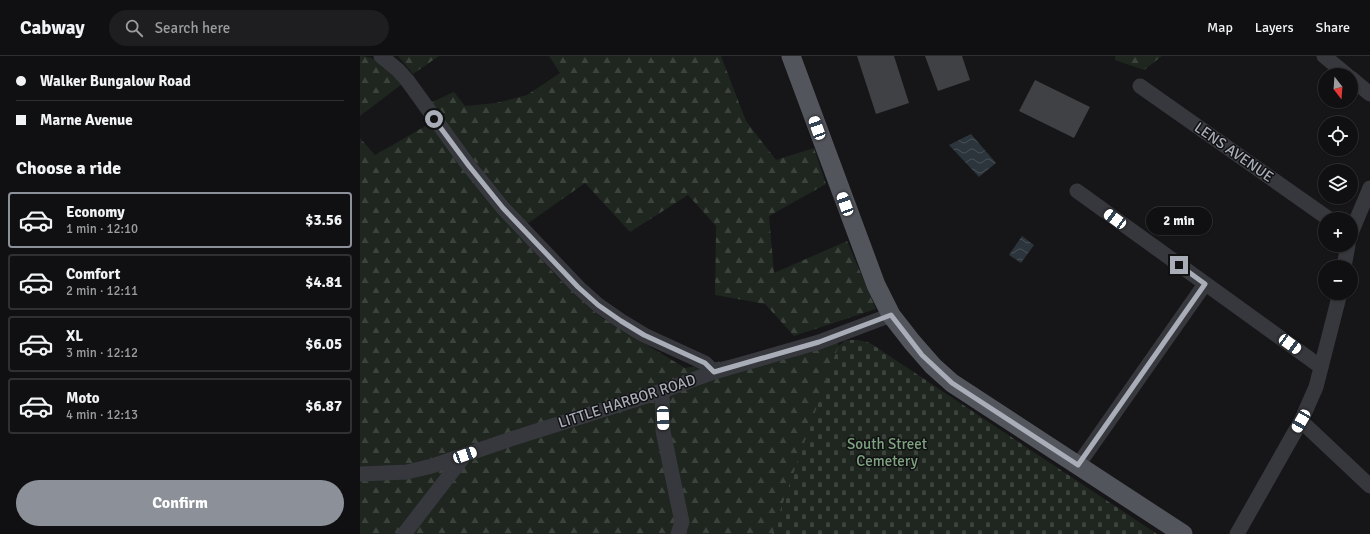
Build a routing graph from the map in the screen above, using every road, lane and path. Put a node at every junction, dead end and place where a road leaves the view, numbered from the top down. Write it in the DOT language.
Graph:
graph roads {
  1 [pos="381,56"];
  2 [pos="791,56"];
  3 [pos="1324,56"];
  4 [pos="1339,68"];
  5 [pos="1358,84"];
  6 [pos="1140,86"];
  7 [pos="1370,94"];
  8 [pos="1370,188"];
  9 [pos="1077,192"];
  10 [pos="1319,212"];
  11 [pos="1358,216"];
  12 [pos="1205,284"];
  13 [pos="1338,300"];
  14 [pos="891,315"];
  15 [pos="1321,367"];
  16 [pos="714,372"];
  17 [pos="662,391"];
  18 [pos="1301,421"];
  19 [pos="465,455"];
  20 [pos="1078,465"];
  21 [pos="360,474"];
  22 [pos="1370,486"];
  23 [pos="404,534"];
  24 [pos="678,534"];
  25 [pos="1183,534"];
  26 [pos="1237,534"];
  1 -- 16 [label="street"];
  2 -- 14 [label="main road"];
  3 -- 4 [label="street"];
  5 -- 7 [label="street"];
  6 -- 10 [label="street, LENS AVENUE"];
  8 -- 11 [label="street"];
  9 -- 12 [label="street"];
  12 -- 15 [label="street"];
  12 -- 20 [label="street"];
  13 -- 15 [label="street"];
  14 -- 16 [label="street, LITTLE HARBOR ROAD"];
  14 -- 20 [label="main road"];
  15 -- 18 [label="street"];
  16 -- 17 [label="street, LITTLE HARBOR ROAD"];
  17 -- 19 [label="street, LITTLE HARBOR ROAD"];
  17 -- 24 [label="street"];
  18 -- 22 [label="street"];
  18 -- 26 [label="street"];
  19 -- 21 [label="street, LITTLE HARBOR ROAD"];
  19 -- 23 [label="street"];
  20 -- 25 [label="main road"];
}
